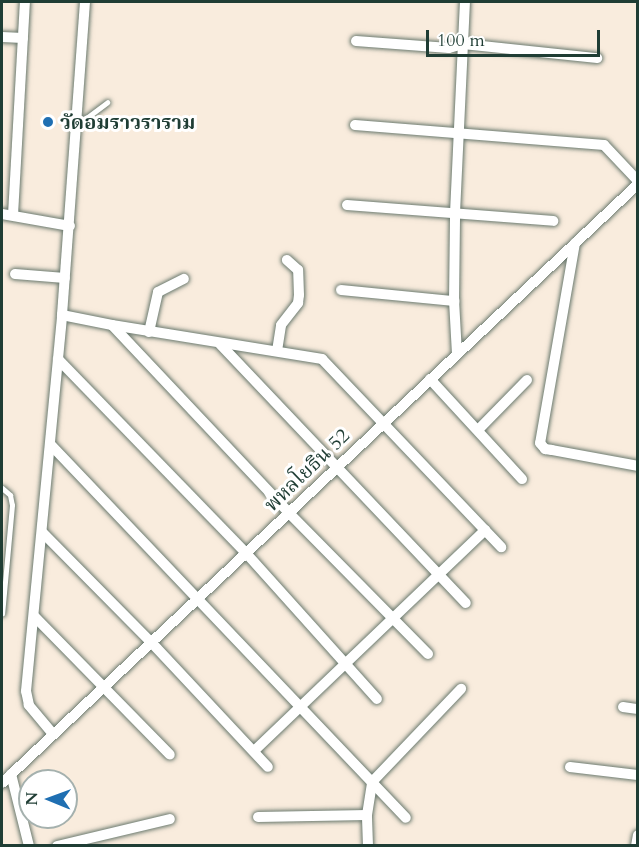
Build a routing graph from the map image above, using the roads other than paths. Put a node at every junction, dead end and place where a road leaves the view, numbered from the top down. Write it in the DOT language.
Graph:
graph roads {
  1 [pos="25,2"];
  2 [pos="85,2"];
  3 [pos="465,2"];
  4 [pos="2,37"];
  5 [pos="23,38"];
  6 [pos="356,41"];
  7 [pos="463,44"];
  8 [pos="597,58"];
  9 [pos="107,102"];
  10 [pos="76,125"];
  11 [pos="355,125"];
  12 [pos="458,133"];
  13 [pos="638,182"];
  14 [pos="347,205"];
  15 [pos="455,213"];
  16 [pos="7,214"];
  17 [pos="553,221"];
  18 [pos="70,226"];
  19 [pos="575,243"];
  20 [pos="287,261"];
  21 [pos="15,274"];
  22 [pos="65,278"];
  23 [pos="184,279"];
  24 [pos="341,290"];
  25 [pos="454,301"];
  26 [pos="62,315"];
  27 [pos="112,326"];
  28 [pos="149,332"];
  29 [pos="220,344"];
  30 [pos="277,351"];
  31 [pos="457,354"];
  32 [pos="58,359"];
  33 [pos="430,380"];
  34 [pos="527,380"];
  35 [pos="382,424"];
  36 [pos="478,430"];
  37 [pos="50,444"];
  38 [pos="638,466"];
  39 [pos="336,468"];
  40 [pos="522,479"];
  41 [pos="2,488"];
  42 [pos="289,513"];
  43 [pos="484,530"];
  44 [pos="42,532"];
  45 [pos="501,547"];
  46 [pos="246,553"];
  47 [pos="437,573"];
  48 [pos="199,598"];
  49 [pos="466,603"];
  50 [pos="2,614"];
  51 [pos="34,616"];
  52 [pos="392,618"];
  53 [pos="152,642"];
  54 [pos="428,654"];
  55 [pos="344,664"];
  56 [pos="104,687"];
  57 [pos="461,689"];
  58 [pos="377,699"];
  59 [pos="301,704"];
  60 [pos="622,707"];
  61 [pos="638,709"];
  62 [pos="53,734"];
  63 [pos="254,751"];
  64 [pos="170,754"];
  65 [pos="268,767"];
  66 [pos="570,767"];
  67 [pos="11,774"];
  68 [pos="638,776"];
  69 [pos="372,782"];
  70 [pos="2,783"];
  71 [pos="367,814"];
  72 [pos="258,817"];
  73 [pos="406,818"];
  74 [pos="170,819"];
  75 [pos="638,835"];
  76 [pos="29,846"];
  77 [pos="57,846"];
  78 [pos="368,846"];
  79 [pos="636,846"];
  1 -- 5 [label="street"];
  2 -- 10 [label="street"];
  3 -- 7 [label="street"];
  4 -- 5 [label="street"];
  5 -- 16 [label="street"];
  6 -- 7 [label="street"];
  7 -- 8 [label="street"];
  7 -- 12 [label="street"];
  9 -- 10 [label="lane"];
  10 -- 18 [label="street"];
  11 -- 12 [label="street"];
  12 -- 13 [label="street"];
  12 -- 15 [label="street"];
  13 -- 19 [label="street, พหลโยธิน 52"];
  14 -- 15 [label="street"];
  15 -- 17 [label="street"];
  15 -- 25 [label="street"];
  16 -- 18 [label="street"];
  18 -- 22 [label="street"];
  19 -- 31 [label="street, พหลโยธิน 52"];
  19 -- 38 [label="street"];
  20 -- 30 [label="street"];
  21 -- 22 [label="street"];
  22 -- 26 [label="street"];
  23 -- 28 [label="street"];
  24 -- 25 [label="street"];
  25 -- 31 [label="street"];
  26 -- 27 [label="street"];
  26 -- 32 [label="street"];
  27 -- 28 [label="street"];
  27 -- 42 [label="street"];
  28 -- 29 [label="street"];
  29 -- 30 [label="street"];
  29 -- 39 [label="street"];
  30 -- 35 [label="street"];
  31 -- 33 [label="street, พหลโยธิน 52"];
  32 -- 37 [label="street"];
  32 -- 46 [label="street"];
  33 -- 35 [label="street, พหลโยธิน 52"];
  33 -- 36 [label="street"];
  34 -- 36 [label="street"];
  35 -- 39 [label="street, พหลโยธิน 52"];
  35 -- 43 [label="street"];
  36 -- 40 [label="street"];
  37 -- 44 [label="street"];
  37 -- 48 [label="street"];
  39 -- 42 [label="street, พหลโยธิน 52"];
  39 -- 47 [label="street"];
  41 -- 50 [label="lane"];
  42 -- 46 [label="street, พหลโยธิน 52"];
  42 -- 52 [label="street"];
  43 -- 45 [label="street"];
  43 -- 47 [label="street"];
  44 -- 51 [label="street"];
  44 -- 53 [label="street"];
  46 -- 48 [label="street, พหลโยธิน 52"];
  46 -- 55 [label="street"];
  47 -- 49 [label="street"];
  47 -- 52 [label="street"];
  48 -- 53 [label="street, พหลโยธิน 52"];
  48 -- 59 [label="street"];
  51 -- 56 [label="street"];
  51 -- 62 [label="street"];
  52 -- 54 [label="street"];
  52 -- 55 [label="street"];
  53 -- 56 [label="street, พหลโยธิน 52"];
  53 -- 63 [label="street"];
  55 -- 58 [label="street"];
  55 -- 59 [label="street"];
  56 -- 62 [label="street, พหลโยธิน 52"];
  56 -- 64 [label="street"];
  57 -- 69 [label="street"];
  59 -- 63 [label="street"];
  59 -- 69 [label="street"];
  60 -- 61 [label="street"];
  62 -- 67 [label="street, พหลโยธิน 52"];
  63 -- 65 [label="street"];
  66 -- 68 [label="street"];
  67 -- 70 [label="street, พหลโยธิน 52"];
  67 -- 76 [label="street"];
  69 -- 71 [label="street"];
  69 -- 73 [label="street"];
  71 -- 72 [label="street"];
  71 -- 78 [label="street"];
  74 -- 77 [label="street"];
  75 -- 79 [label="street"];
}
